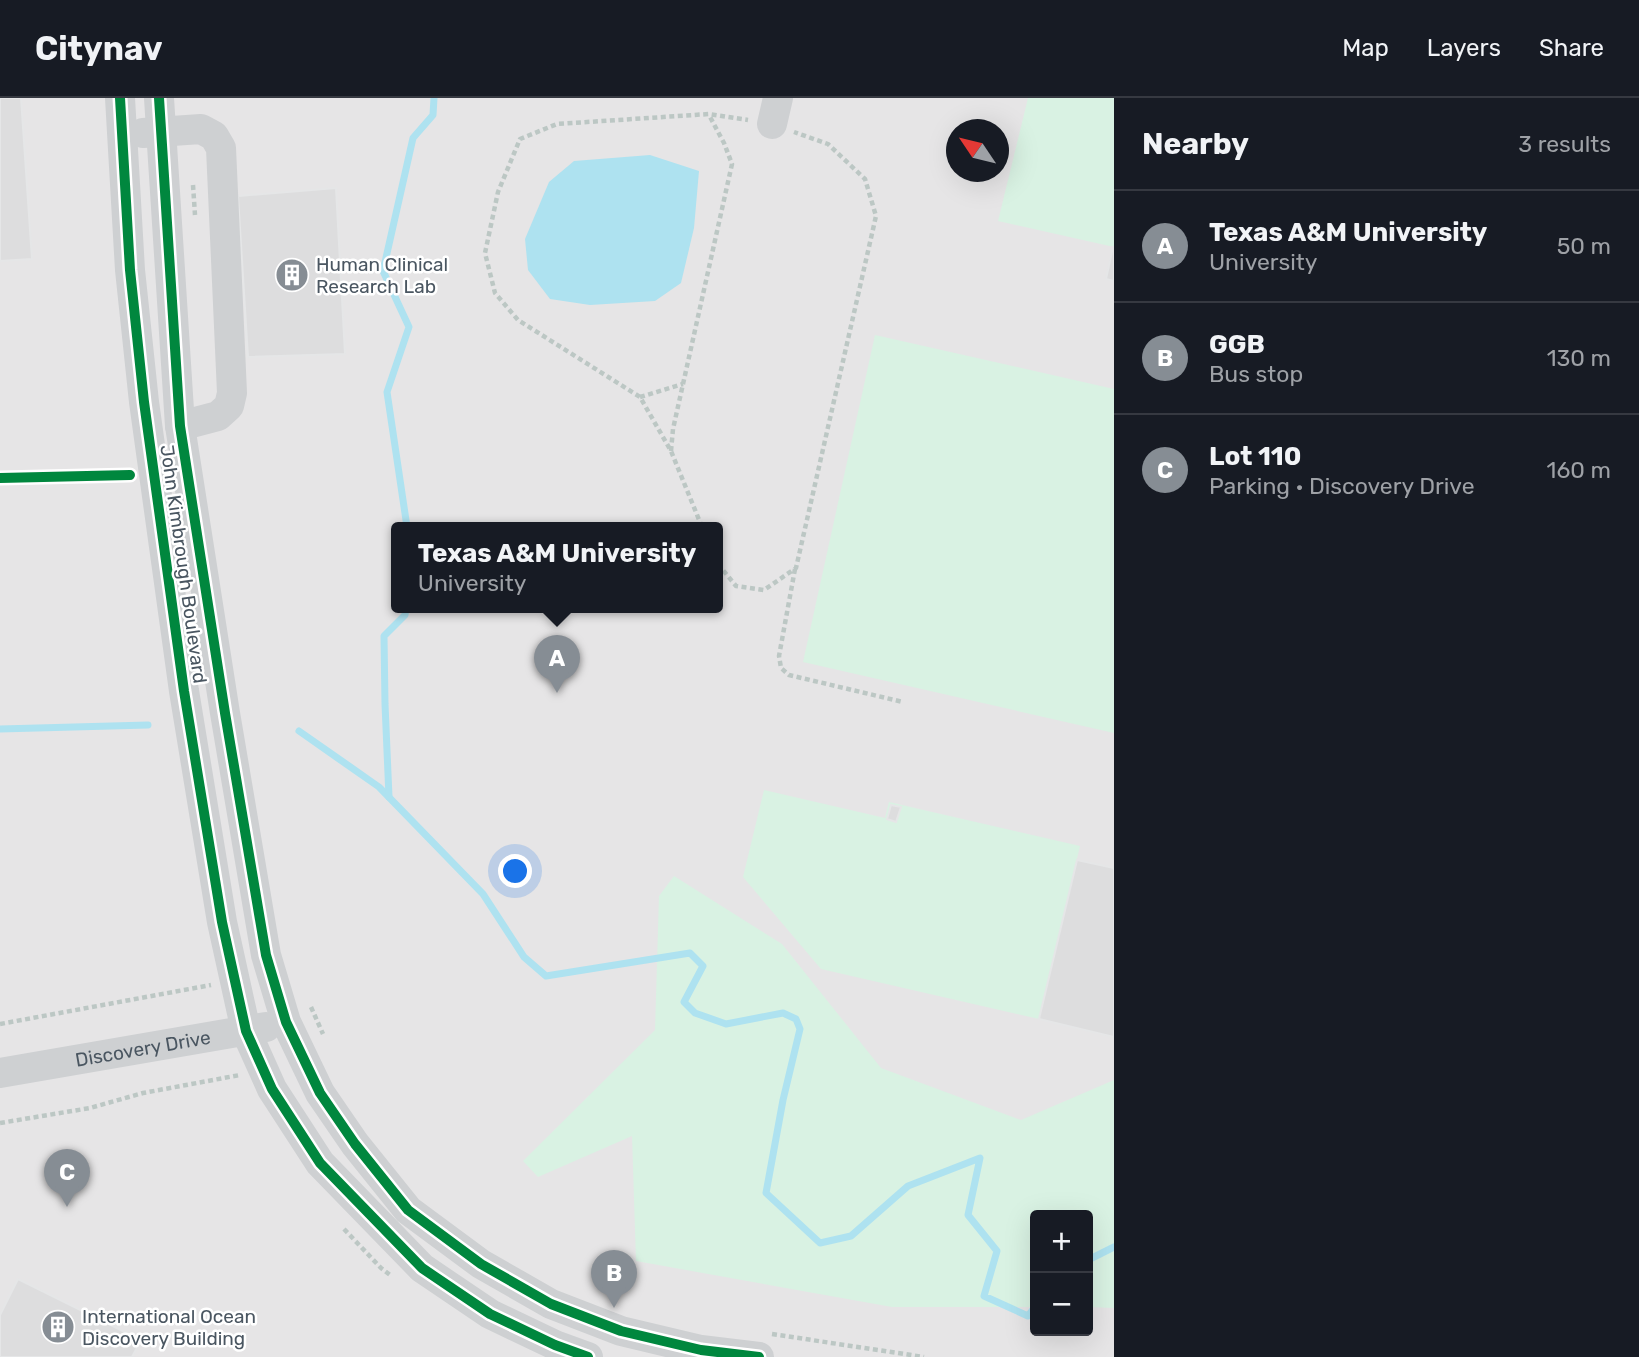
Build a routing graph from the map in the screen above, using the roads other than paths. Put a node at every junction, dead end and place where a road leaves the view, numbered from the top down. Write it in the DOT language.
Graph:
graph roads {
  1 [pos="120,98"];
  2 [pos="159,98"];
  3 [pos="161,132"];
  4 [pos="122,134"];
  5 [pos="180,426"];
  6 [pos="286,1022"];
  7 [pos="246,1031"];
  8 [pos="0,1073"];
  9 [pos="551,1304"];
  10 [pos="535,1335"];
  11 [pos="759,1345"];
  12 [pos="589,1357"];
  1 -- 4 [label="street, John Kimbrough Boulevard"];
  2 -- 3 [label="street, John Kimbrough Boulevard"];
  3 -- 4 [label="street"];
  3 -- 5 [label="street, John Kimbrough Boulevard"];
  3 -- 5 [label="street"];
  4 -- 7 [label="street, John Kimbrough Boulevard"];
  5 -- 6 [label="street, John Kimbrough Boulevard"];
  6 -- 7 [label="street, Discovery Drive"];
  6 -- 9 [label="street, John Kimbrough Boulevard"];
  7 -- 8 [label="street, Discovery Drive"];
  7 -- 10 [label="street, John Kimbrough Boulevard"];
  9 -- 10 [label="street"];
  9 -- 11 [label="street, John Kimbrough Boulevard"];
  10 -- 12 [label="street, John Kimbrough Boulevard"];
}
